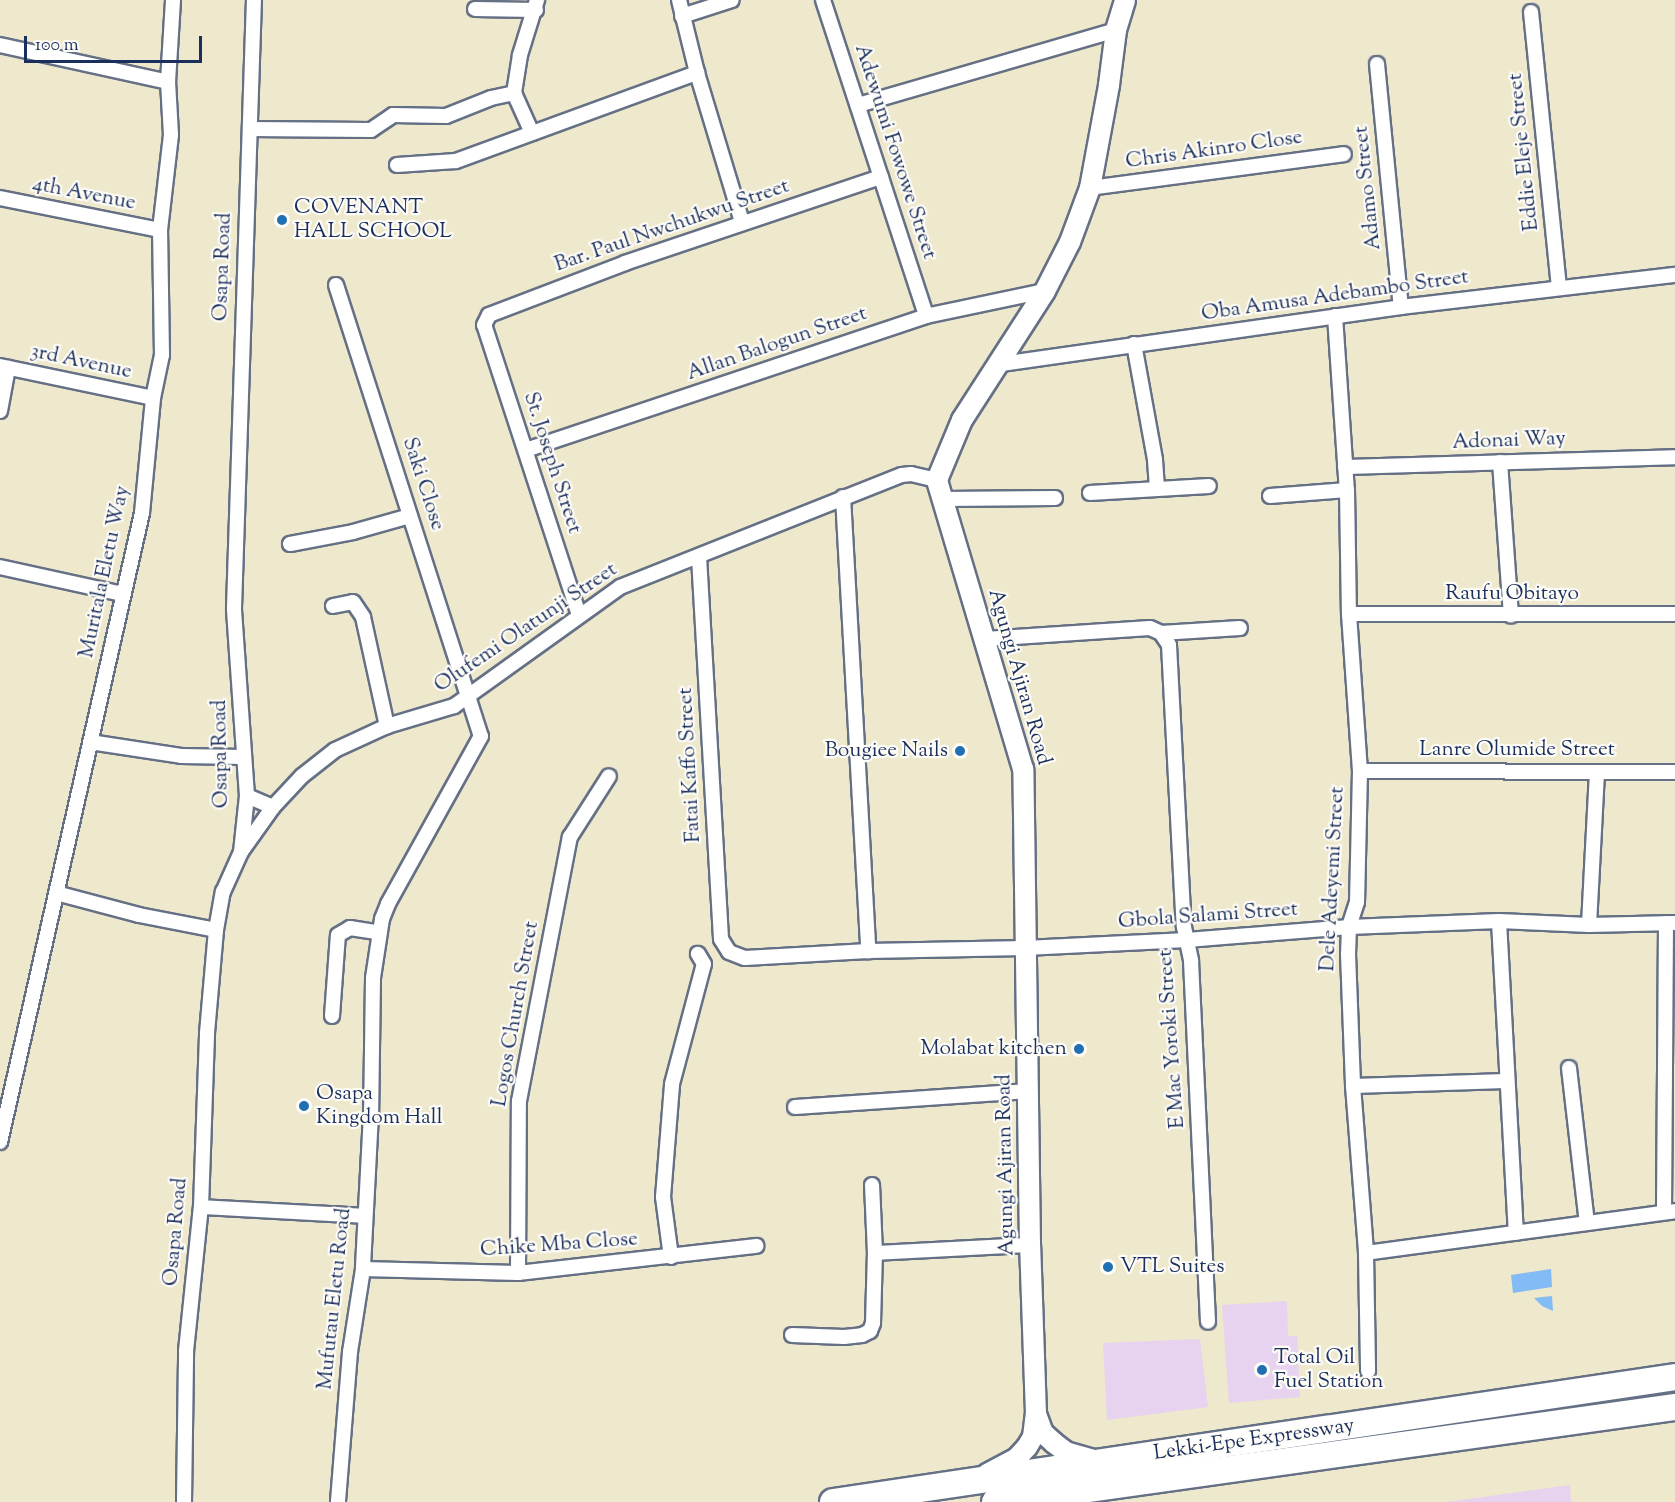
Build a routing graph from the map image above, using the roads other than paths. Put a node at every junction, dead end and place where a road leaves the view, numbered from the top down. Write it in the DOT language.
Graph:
graph roads {
  1 [pos="173,0"];
  2 [pos="254,0"];
  3 [pos="678,0"];
  4 [pos="732,0"];
  5 [pos="823,0"];
  6 [pos="1125,0"];
  7 [pos="536,5"];
  8 [pos="475,9"];
  9 [pos="1531,12"];
  10 [pos="682,16"];
  11 [pos="1116,30"];
  12 [pos="0,45"];
  13 [pos="1377,64"];
  14 [pos="697,73"];
  15 [pos="168,82"];
  16 [pos="514,93"];
  17 [pos="858,105"];
  18 [pos="250,129"];
  19 [pos="532,133"];
  20 [pos="1344,154"];
  21 [pos="397,165"];
  22 [pos="881,177"];
  23 [pos="1090,188"];
  24 [pos="0,198"];
  25 [pos="742,222"];
  26 [pos="160,230"];
  27 [pos="1675,275"];
  28 [pos="336,285"];
  29 [pos="1559,288"];
  30 [pos="1045,291"];
  31 [pos="1401,307"];
  32 [pos="926,316"];
  33 [pos="1335,316"];
  34 [pos="484,324"];
  35 [pos="1134,344"];
  36 [pos="1001,364"];
  37 [pos="4,367"];
  38 [pos="153,398"];
  39 [pos="0,411"];
  40 [pos="526,450"];
  41 [pos="1675,457"];
  42 [pos="1500,462"];
  43 [pos="1345,467"];
  44 [pos="1209,486"];
  45 [pos="1156,488"];
  46 [pos="940,489"];
  47 [pos="1347,490"];
  48 [pos="1090,493"];
  49 [pos="1270,496"];
  50 [pos="843,497"];
  51 [pos="1055,498"];
  52 [pos="410,516"];
  53 [pos="290,544"];
  54 [pos="699,557"];
  55 [pos="0,567"];
  56 [pos="123,594"];
  57 [pos="333,606"];
  58 [pos="1349,614"];
  59 [pos="1675,614"];
  60 [pos="579,615"];
  61 [pos="1511,616"];
  62 [pos="1240,628"];
  63 [pos="1161,633"];
  64 [pos="985,639"];
  65 [pos="468,697"];
  66 [pos="387,726"];
  67 [pos="90,742"];
  68 [pos="244,757"];
  69 [pos="1360,771"];
  70 [pos="1596,772"];
  71 [pos="1675,772"];
  72 [pos="609,776"];
  73 [pos="247,796"];
  74 [pos="273,807"];
  75 [pos="242,852"];
  76 [pos="56,893"];
  77 [pos="1499,921"];
  78 [pos="1670,923"];
  79 [pos="1589,925"];
  80 [pos="1349,927"];
  81 [pos="216,930"];
  82 [pos="380,933"];
  83 [pos="1187,940"];
  84 [pos="1025,948"];
  85 [pos="868,951"];
  86 [pos="698,954"];
  87 [pos="745,958"];
  88 [pos="332,1016"];
  89 [pos="1670,1041"];
  90 [pos="1569,1068"];
  91 [pos="1506,1081"];
  92 [pos="1353,1086"];
  93 [pos="1029,1091"];
  94 [pos="795,1107"];
  95 [pos="0,1142"];
  96 [pos="872,1185"];
  97 [pos="201,1207"];
  98 [pos="1670,1212"];
  99 [pos="365,1216"];
  100 [pos="1587,1223"];
  101 [pos="1516,1233"];
  102 [pos="1030,1245"];
  103 [pos="756,1246"];
  104 [pos="875,1253"];
  105 [pos="1366,1253"];
  106 [pos="671,1257"];
  107 [pos="363,1269"];
  108 [pos="518,1273"];
  109 [pos="1208,1322"];
  110 [pos="792,1335"];
  111 [pos="1368,1371"];
  112 [pos="1675,1377"];
  113 [pos="1675,1407"];
  114 [pos="1036,1414"];
  115 [pos="1097,1461"];
  116 [pos="966,1484"];
  117 [pos="184,1502"];
  118 [pos="338,1502"];
  119 [pos="833,1502"];
  120 [pos="995,1502"];
  1 -- 15 [label="street, Muritala Eletu Way"];
  2 -- 18 [label="street, Osapa Road"];
  3 -- 10 [label="street"];
  4 -- 10 [label="street"];
  5 -- 17 [label="street, Adewumi Fowowe Street"];
  6 -- 11 [label="street"];
  7 -- 8 [label="street"];
  7 -- 16 [label="street"];
  9 -- 29 [label="street, Eddie Eleje Street"];
  10 -- 14 [label="street"];
  11 -- 17 [label="street"];
  11 -- 23 [label="street"];
  12 -- 15 [label="street"];
  13 -- 31 [label="street, Adamo Street"];
  14 -- 19 [label="street"];
  14 -- 25 [label="street"];
  15 -- 26 [label="street, Muritala Eletu Way"];
  16 -- 18 [label="street"];
  16 -- 19 [label="street"];
  17 -- 22 [label="street, Adewumi Fowowe Street"];
  18 -- 68 [label="street, Osapa Road"];
  19 -- 21 [label="street"];
  20 -- 23 [label="street, Chris Akinro Close"];
  22 -- 25 [label="street, Bar. Paul Nwchukwu Street"];
  22 -- 32 [label="street, Adewumi Fowowe Street"];
  23 -- 30 [label="street"];
  24 -- 26 [label="street, 4th Avenue"];
  25 -- 34 [label="street, Bar. Paul Nwchukwu Street"];
  26 -- 38 [label="street, Muritala Eletu Way"];
  27 -- 29 [label="street, Oba Amusa Adebambo Street"];
  28 -- 52 [label="street, Saki Close"];
  29 -- 31 [label="street, Oba Amusa Adebambo Street"];
  30 -- 32 [label="street, Allan Balogun Street"];
  30 -- 36 [label="street"];
  31 -- 33 [label="street, Oba Amusa Adebambo Street"];
  32 -- 40 [label="street, Allan Balogun Street"];
  33 -- 35 [label="street, Oba Amusa Adebambo Street"];
  33 -- 43 [label="street, Dele Adeyemi Street"];
  34 -- 40 [label="street, St. Joseph Street"];
  35 -- 36 [label="street, Oba Amusa Adebambo Street"];
  35 -- 45 [label="street"];
  36 -- 46 [label="street"];
  37 -- 38 [label="street, 3rd Avenue"];
  37 -- 39 [label="street"];
  38 -- 56 [label="street, Muritala Eletu Way"];
  40 -- 60 [label="street, St. Joseph Street"];
  41 -- 42 [label="street, Adonai Way"];
  42 -- 43 [label="street, Adonai Way"];
  42 -- 61 [label="street"];
  43 -- 47 [label="street, Dele Adeyemi Street"];
  44 -- 45 [label="street"];
  45 -- 48 [label="street"];
  46 -- 50 [label="street, Olufemi Olatunji Street"];
  46 -- 51 [label="street, Olufemi Olatunji Street"];
  46 -- 64 [label="street, Agungi Ajiran Road"];
  47 -- 49 [label="street"];
  47 -- 58 [label="street, Dele Adeyemi Street"];
  50 -- 54 [label="street, Olufemi Olatunji Street"];
  50 -- 85 [label="street"];
  52 -- 53 [label="street"];
  52 -- 65 [label="street, Saki Close"];
  54 -- 60 [label="street, Olufemi Olatunji Street"];
  54 -- 87 [label="street, Fatai Kaffo Street"];
  55 -- 56 [label="street"];
  56 -- 67 [label="street, Muritala Eletu Way"];
  57 -- 66 [label="street"];
  58 -- 61 [label="street, Raufu Obitayo"];
  58 -- 69 [label="street, Dele Adeyemi Street"];
  59 -- 61 [label="street, Raufu Obitayo"];
  60 -- 65 [label="street, Olufemi Olatunji Street"];
  62 -- 63 [label="street"];
  63 -- 64 [label="street"];
  63 -- 83 [label="street, E Mac Yoroki Street"];
  64 -- 84 [label="street, Agungi Ajiran Road"];
  65 -- 66 [label="street, Olufemi Olatunji Street"];
  65 -- 82 [label="street, Mufutau Eletu Road"];
  66 -- 74 [label="street, Olufemi Olatunji Street"];
  67 -- 68 [label="street"];
  67 -- 76 [label="street, Muritala Eletu Way"];
  68 -- 73 [label="street, Osapa Road"];
  69 -- 70 [label="street, Lanre Olumide Street"];
  69 -- 80 [label="street, Dele Adeyemi Street"];
  70 -- 71 [label="street, Lanre Olumide Street"];
  70 -- 79 [label="street"];
  72 -- 108 [label="street, Logos Church Street"];
  73 -- 74 [label="street"];
  73 -- 75 [label="street, Osapa Road"];
  74 -- 75 [label="street, Olufemi Olatunji Street"];
  75 -- 81 [label="street, Osapa Road"];
  76 -- 81 [label="street"];
  76 -- 95 [label="street, Muritala Eletu Way"];
  77 -- 79 [label="street, Gbola Salami Street"];
  77 -- 80 [label="street, Gbola Salami Street"];
  77 -- 91 [label="street"];
  78 -- 79 [label="street, Gbola Salami Street"];
  78 -- 89 [label="street"];
  80 -- 83 [label="street, Gbola Salami Street"];
  80 -- 92 [label="street, Dele Adeyemi Street"];
  81 -- 97 [label="street, Osapa Road"];
  82 -- 88 [label="street"];
  82 -- 99 [label="street, Mufutau Eletu Road"];
  83 -- 84 [label="street, Gbola Salami Street"];
  83 -- 109 [label="street, E Mac Yoroki Street"];
  84 -- 85 [label="street, Gbola Salami Street"];
  84 -- 93 [label="street, Agungi Ajiran Road"];
  85 -- 87 [label="street, Gbola Salami Street"];
  86 -- 106 [label="street"];
  89 -- 98 [label="street"];
  90 -- 100 [label="street"];
  91 -- 92 [label="street"];
  91 -- 101 [label="street"];
  92 -- 105 [label="street, Dele Adeyemi Street"];
  93 -- 94 [label="street"];
  93 -- 102 [label="street, Agungi Ajiran Road"];
  96 -- 104 [label="street"];
  97 -- 99 [label="street"];
  97 -- 117 [label="street, Osapa Road"];
  98 -- 100 [label="street"];
  99 -- 107 [label="street, Mufutau Eletu Road"];
  100 -- 101 [label="street"];
  101 -- 105 [label="street"];
  102 -- 104 [label="street"];
  102 -- 114 [label="street, Agungi Ajiran Road"];
  103 -- 106 [label="street, Chike Mba Close"];
  104 -- 110 [label="street"];
  105 -- 111 [label="street, Dele Adeyemi Street"];
  106 -- 108 [label="street, Chike Mba Close"];
  107 -- 108 [label="street, Chike Mba Close"];
  107 -- 118 [label="street, Mufutau Eletu Road"];
  112 -- 115 [label="highway, Lekki-Epe Expressway"];
  113 -- 120 [label="highway, Lekki-Epe Expressway"];
  114 -- 115 [label="street"];
  114 -- 116 [label="street"];
  115 -- 116 [label="highway, Lekki-Epe Expressway"];
  116 -- 119 [label="highway, Lekki-Epe Expressway"];
}
